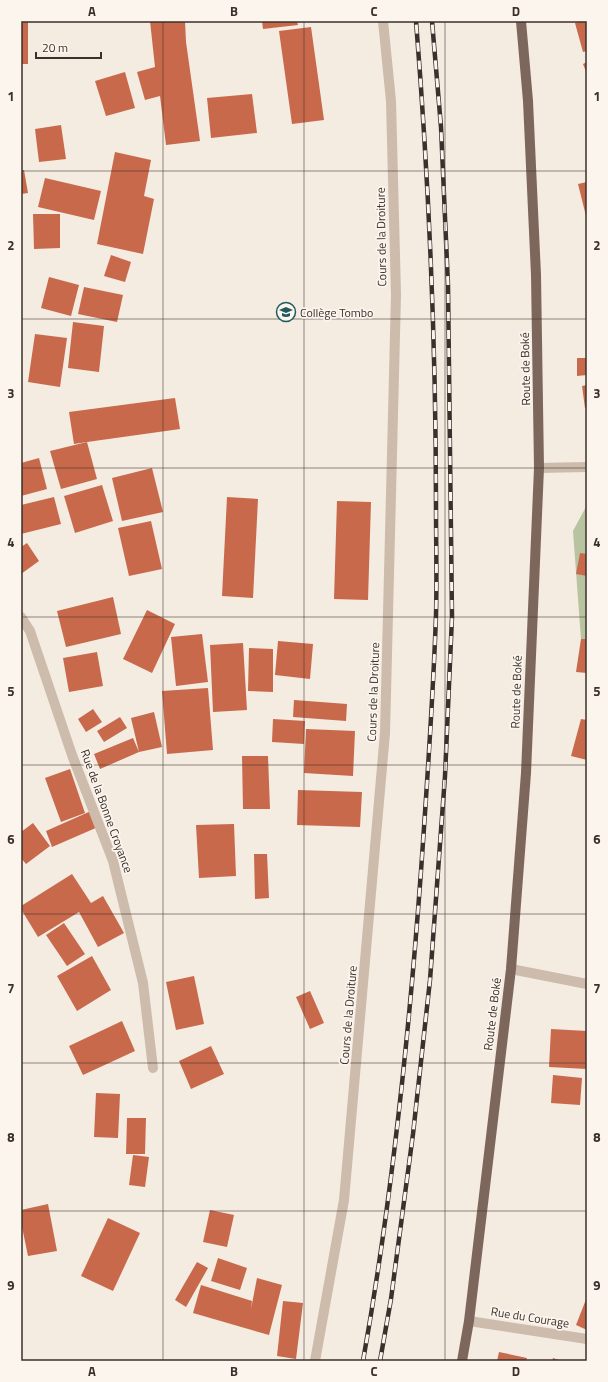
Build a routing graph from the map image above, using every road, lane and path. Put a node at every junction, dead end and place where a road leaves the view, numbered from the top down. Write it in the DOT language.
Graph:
graph roads {
  1 [pos="383,21"];
  2 [pos="520,21"];
  3 [pos="587,467"];
  4 [pos="539,468"];
  5 [pos="21,617"];
  6 [pos="511,969"];
  7 [pos="587,984"];
  8 [pos="153,1068"];
  9 [pos="469,1321"];
  10 [pos="587,1339"];
  11 [pos="315,1361"];
  12 [pos="462,1361"];
  1 -- 11 [label="street, Cours de la Droiture"];
  2 -- 4 [label="main road, Route de Boké"];
  3 -- 4 [label="street"];
  4 -- 6 [label="main road, Route de Boké"];
  5 -- 8 [label="street, Rue de la Bonne Croyance"];
  6 -- 7 [label="street"];
  6 -- 9 [label="main road, Route de Boké"];
  9 -- 10 [label="street, Rue du Courage"];
  9 -- 12 [label="main road, Route de Boké"];
}
